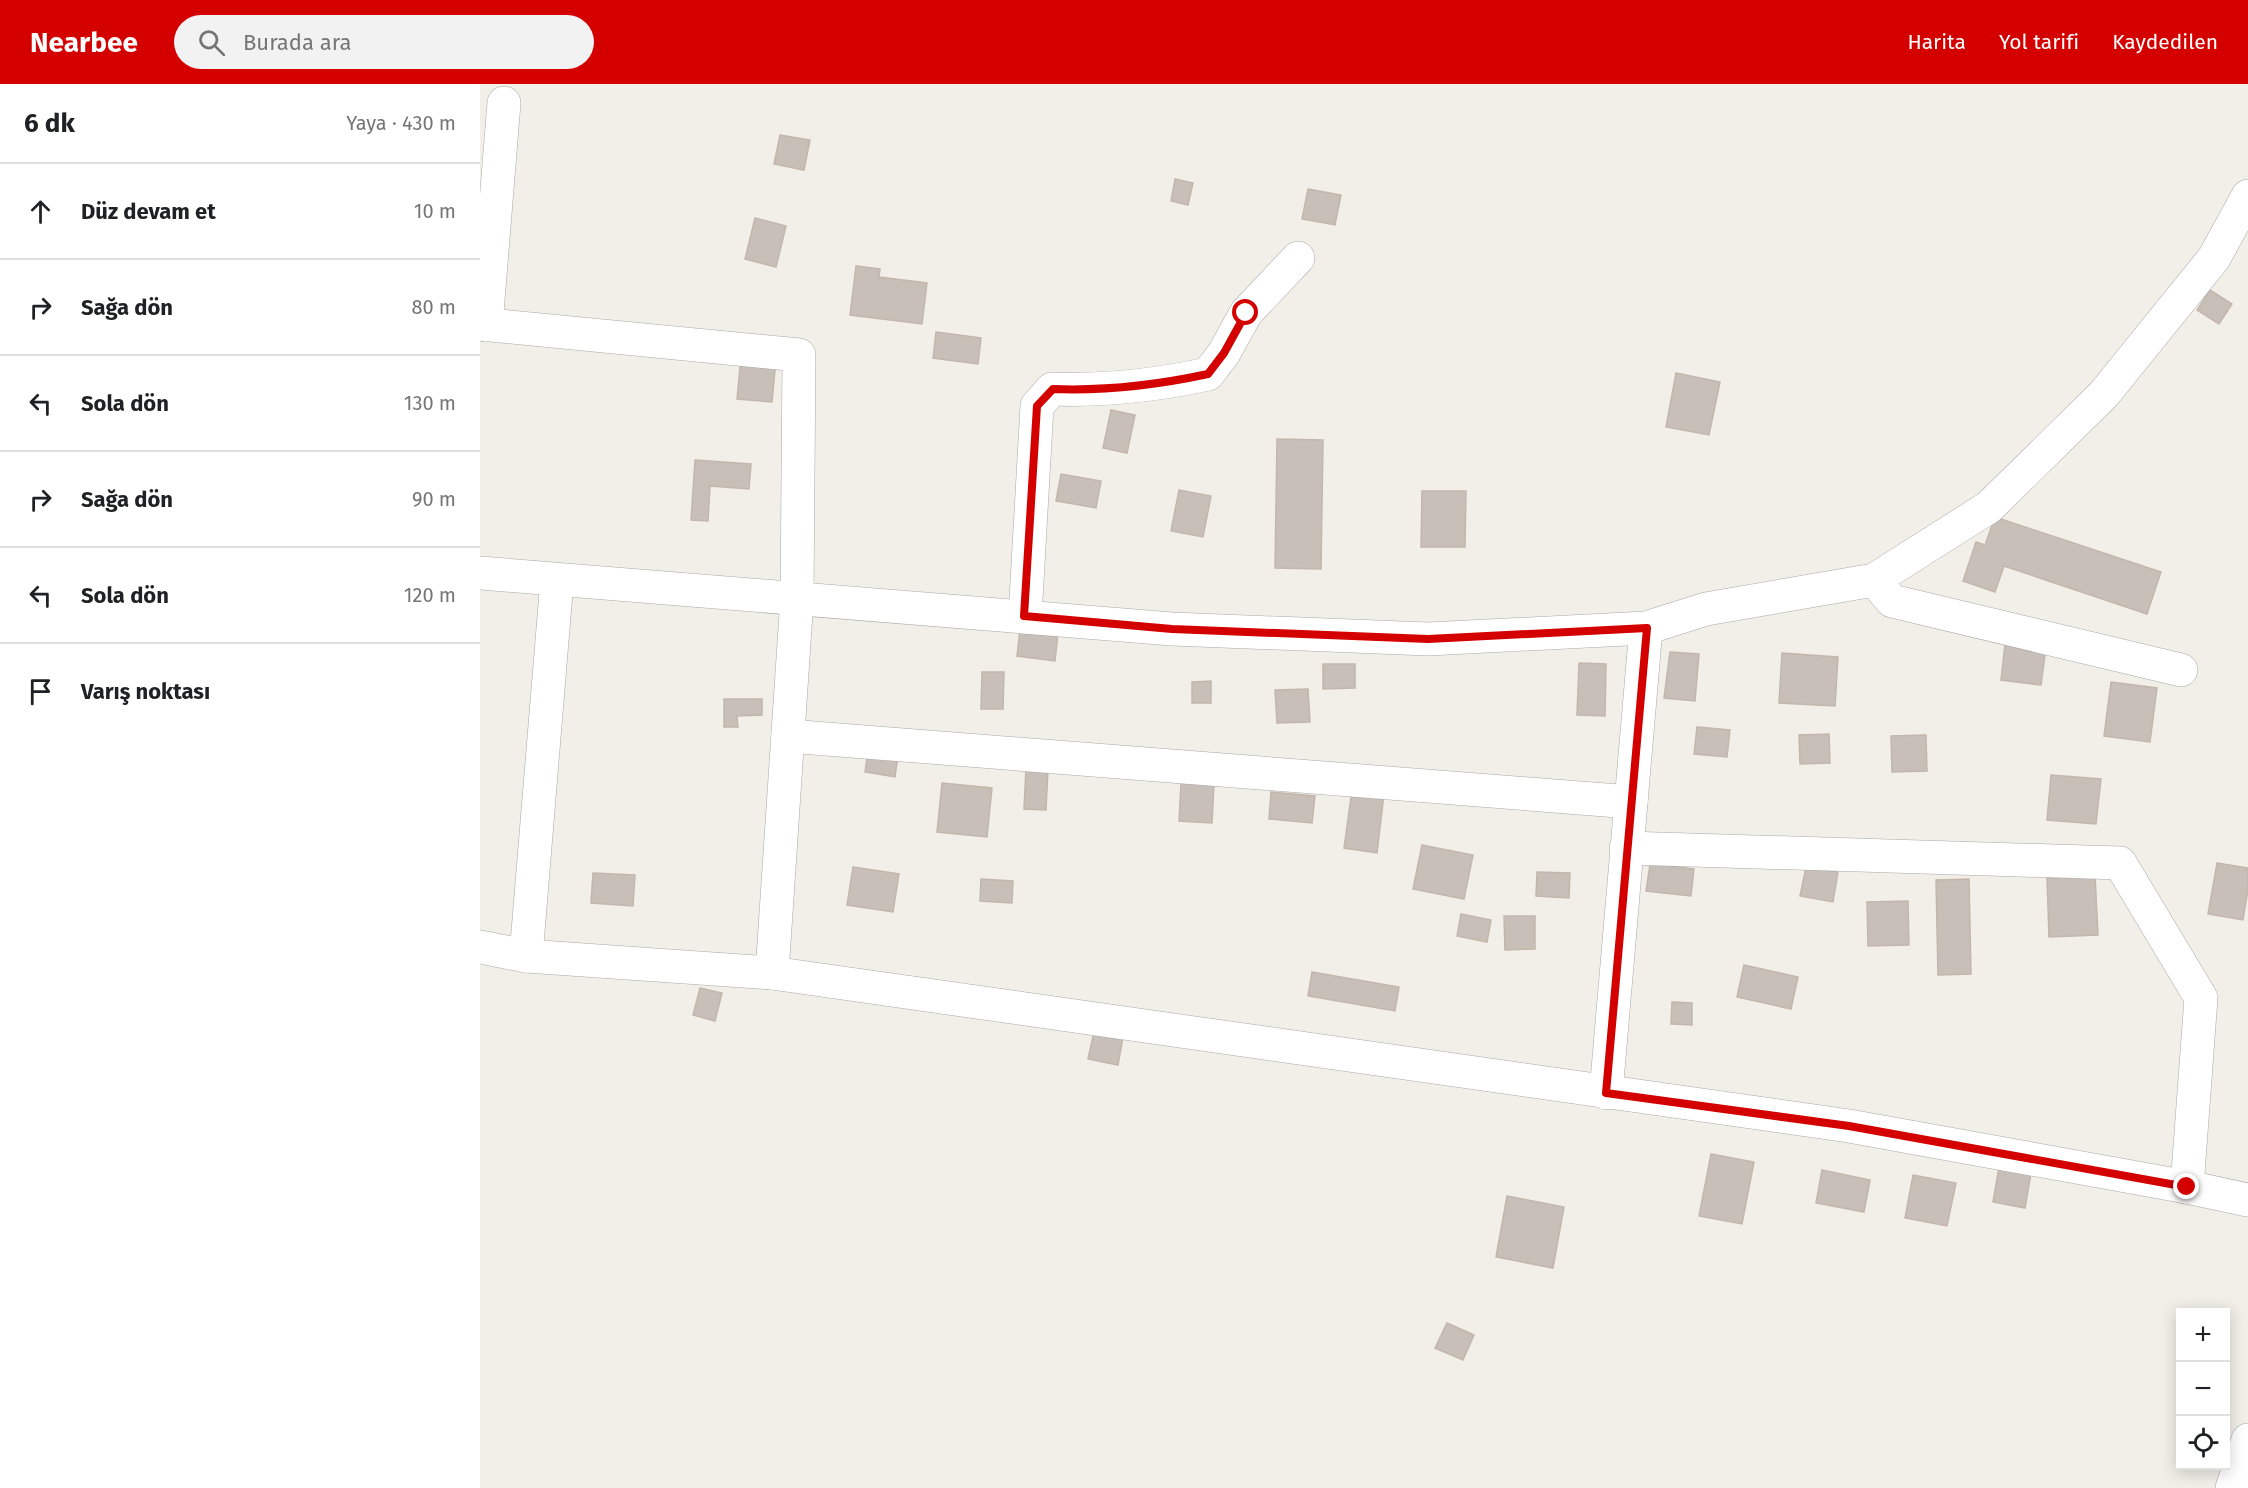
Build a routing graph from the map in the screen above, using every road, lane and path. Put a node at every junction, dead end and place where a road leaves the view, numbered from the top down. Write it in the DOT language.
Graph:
graph roads {
  1 [pos="504,103"];
  2 [pos="2248,196"];
  3 [pos="1298,258"];
  4 [pos="483,324"];
  5 [pos="480,573"];
  6 [pos="557,580"];
  7 [pos="1874,580"];
  8 [pos="797,598"];
  9 [pos="1024,616"];
  10 [pos="1647,628"];
  11 [pos="2181,670"];
  12 [pos="788,736"];
  13 [pos="1631,802"];
  14 [pos="1626,848"];
  15 [pos="480,948"];
  16 [pos="526,956"];
  17 [pos="772,973"];
  18 [pos="1606,1093"];
  19 [pos="2187,1187"];
  20 [pos="2248,1200"];
  21 [pos="2248,1440"];
  22 [pos="2232,1488"];
  1 -- 4 [label="street"];
  2 -- 7 [label="street"];
  3 -- 9 [label="street"];
  4 -- 8 [label="street"];
  5 -- 6 [label="street"];
  6 -- 8 [label="street"];
  6 -- 16 [label="street"];
  7 -- 10 [label="street"];
  7 -- 11 [label="street"];
  8 -- 9 [label="street"];
  8 -- 12 [label="street"];
  9 -- 10 [label="street"];
  10 -- 13 [label="street"];
  12 -- 13 [label="street"];
  12 -- 17 [label="street"];
  13 -- 14 [label="street"];
  14 -- 18 [label="street"];
  14 -- 19 [label="street"];
  15 -- 16 [label="street"];
  16 -- 17 [label="street"];
  17 -- 18 [label="street"];
  18 -- 19 [label="street"];
  19 -- 20 [label="street"];
  21 -- 22 [label="street"];
}
